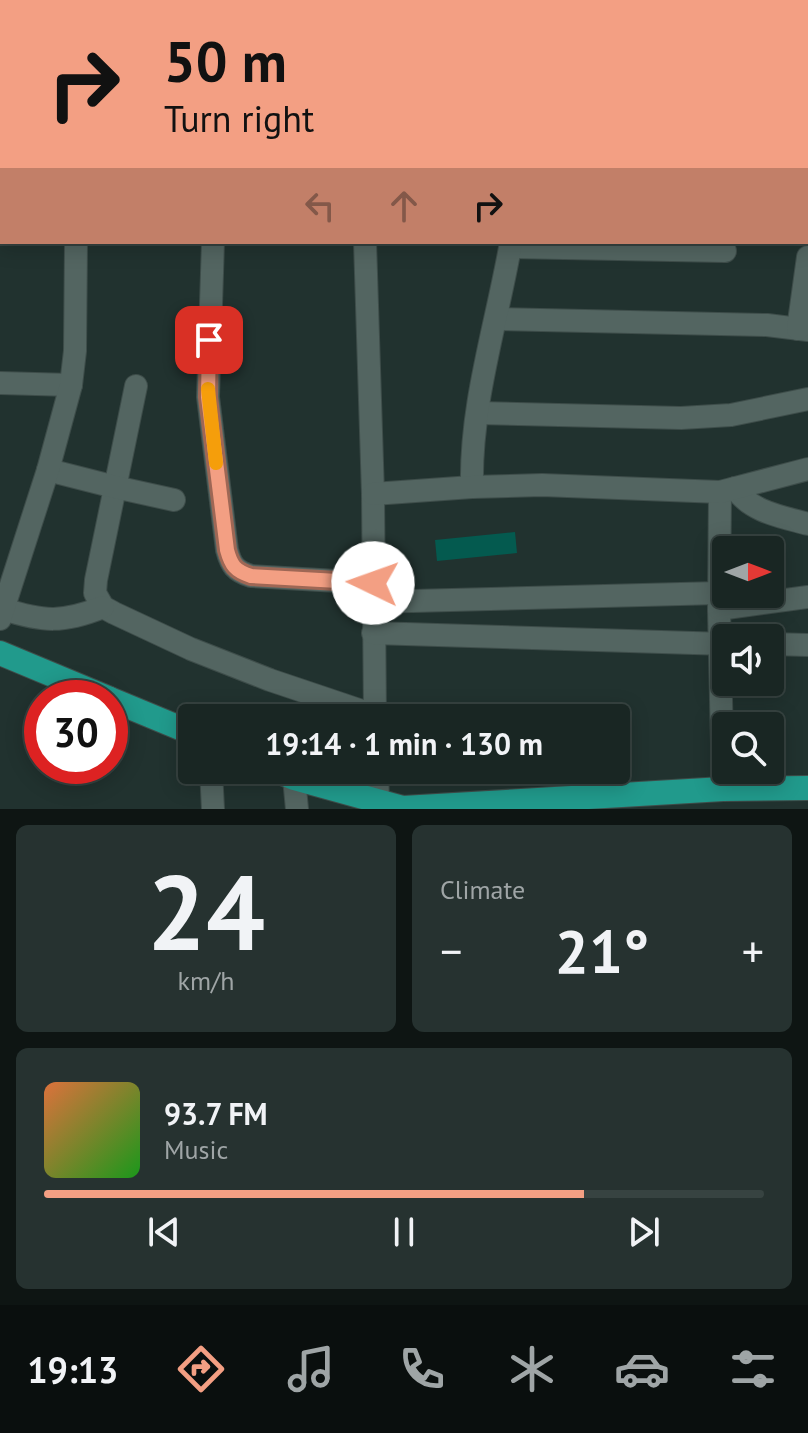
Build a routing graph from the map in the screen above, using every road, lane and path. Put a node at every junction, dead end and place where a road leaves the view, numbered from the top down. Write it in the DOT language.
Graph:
graph roads {
  1 [pos="76,244"];
  2 [pos="213,244"];
  3 [pos="365,244"];
  4 [pos="511,244"];
  5 [pos="725,251"];
  6 [pos="808,257"];
  7 [pos="496,319"];
  8 [pos="803,329"];
  9 [pos="71,385"];
  10 [pos="136,386"];
  11 [pos="2,388"];
  12 [pos="808,399"];
  13 [pos="478,413"];
  14 [pos="808,469"];
  15 [pos="48,470"];
  16 [pos="115,487"];
  17 [pos="472,487"];
  18 [pos="727,490"];
  19 [pos="373,494"];
  20 [pos="174,500"];
  21 [pos="808,524"];
  22 [pos="724,536"];
  23 [pos="10,557"];
  24 [pos="373,593"];
  25 [pos="808,597"];
  26 [pos="784,598"];
  27 [pos="712,601"];
  28 [pos="103,607"];
  29 [pos="2,614"];
  30 [pos="373,633"];
  31 [pos="712,644"];
  32 [pos="784,644"];
  33 [pos="808,645"];
  34 [pos="0,653"];
  35 [pos="65,680"];
  36 [pos="723,696"];
  37 [pos="339,704"];
  38 [pos="374,704"];
  39 [pos="128,706"];
  40 [pos="178,727"];
  41 [pos="212,784"];
  42 [pos="288,784"];
  43 [pos="319,784"];
  44 [pos="377,784"];
  45 [pos="808,788"];
  46 [pos="723,789"];
  47 [pos="378,801"];
  48 [pos="403,808"];
  49 [pos="213,809"];
  50 [pos="297,809"];
  1 -- 9 [label="street"];
  2 -- 24 [label="street"];
  3 -- 19 [label="street"];
  4 -- 5 [label="street"];
  4 -- 7 [label="street"];
  6 -- 8 [label="street"];
  7 -- 8 [label="street"];
  7 -- 13 [label="street"];
  9 -- 11 [label="street"];
  9 -- 15 [label="street"];
  10 -- 16 [label="street"];
  12 -- 13 [label="street"];
  13 -- 17 [label="street"];
  14 -- 18 [label="street"];
  15 -- 16 [label="street"];
  15 -- 23 [label="street"];
  16 -- 20 [label="street"];
  16 -- 28 [label="street"];
  17 -- 18 [label="street"];
  17 -- 19 [label="street"];
  18 -- 21 [label="street"];
  18 -- 22 [label="street"];
  19 -- 24 [label="street"];
  23 -- 29 [label="street"];
  24 -- 27 [label="street"];
  24 -- 30 [label="street"];
  25 -- 26 [label="street"];
  28 -- 29 [label="street"];
  28 -- 37 [label="street"];
  30 -- 31 [label="street"];
  30 -- 38 [label="street"];
  32 -- 33 [label="street"];
  34 -- 35 [label="main road"];
  36 -- 46 [label="street"];
  39 -- 40 [label="main road"];
  41 -- 49 [label="street"];
  42 -- 50 [label="street"];
  43 -- 47 [label="main road"];
  44 -- 47 [label="street"];
  45 -- 46 [label="main road"];
  46 -- 48 [label="main road"];
  47 -- 48 [label="main road"];
}
